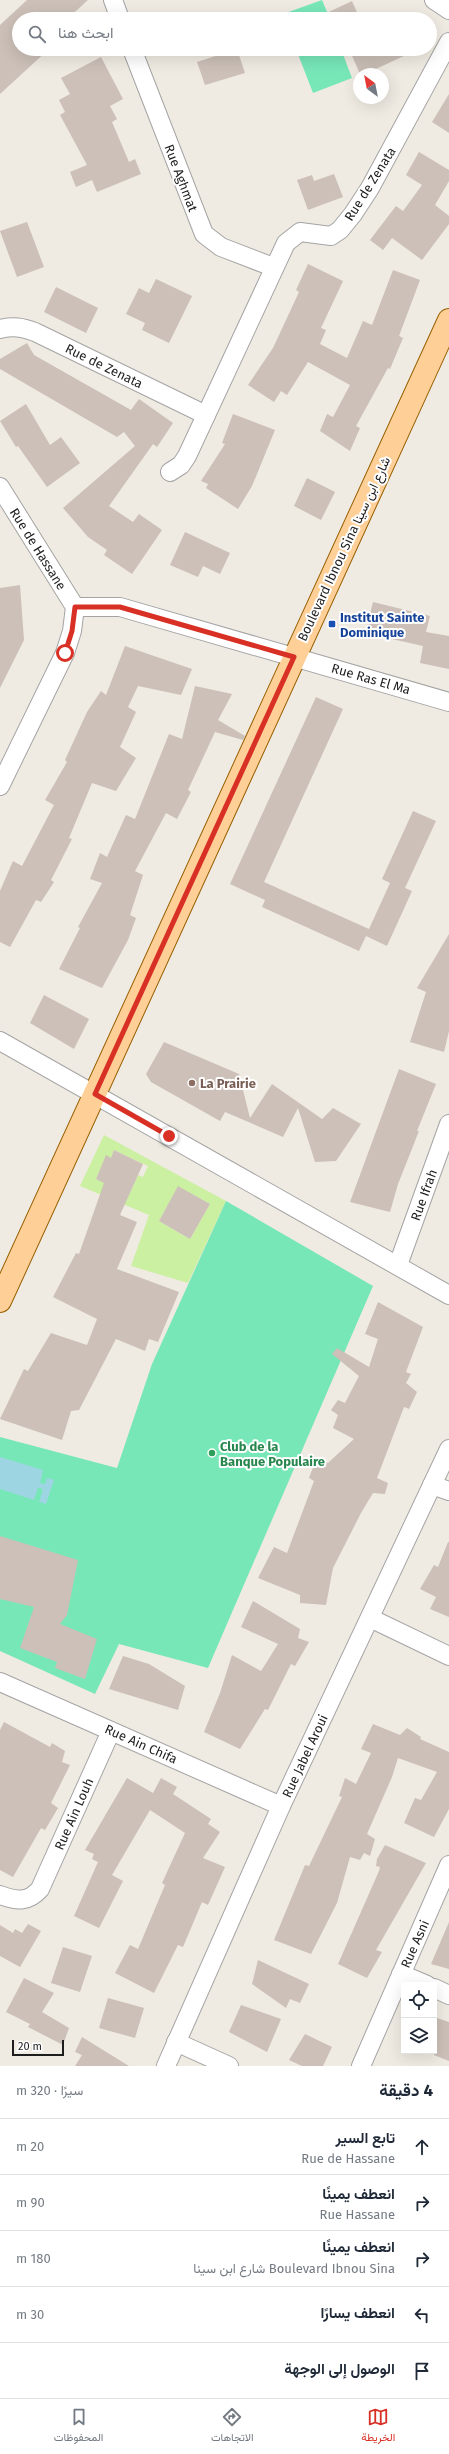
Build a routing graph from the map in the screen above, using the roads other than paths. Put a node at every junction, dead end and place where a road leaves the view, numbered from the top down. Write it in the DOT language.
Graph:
graph roads {
  1 [pos="113,0"];
  2 [pos="434,0"];
  3 [pos="449,10"];
  4 [pos="117,12"];
  5 [pos="449,42"];
  6 [pos="135,56"];
  7 [pos="273,268"];
  8 [pos="449,320"];
  9 [pos="0,329"];
  10 [pos="206,415"];
  11 [pos="170,472"];
  12 [pos="0,487"];
  13 [pos="75,607"];
  14 [pos="294,657"];
  15 [pos="449,702"];
  16 [pos="0,786"];
  17 [pos="0,1041"];
  18 [pos="95,1094"];
  19 [pos="449,1124"];
  20 [pos="398,1265"];
  21 [pos="449,1295"];
  22 [pos="0,1301"];
  23 [pos="449,1449"];
  24 [pos="441,1488"];
  25 [pos="370,1618"];
  26 [pos="449,1656"];
  27 [pos="0,1682"];
  28 [pos="111,1731"];
  29 [pos="281,1806"];
  30 [pos="449,1865"];
  31 [pos="0,1895"];
  32 [pos="401,1974"];
  33 [pos="420,1982"];
  34 [pos="437,1989"];
  35 [pos="449,1995"];
  36 [pos="176,2042"];
  37 [pos="166,2066"];
  38 [pos="230,2066"];
  39 [pos="361,2066"];
  1 -- 4 [label="street"];
  2 -- 3 [label="street"];
  5 -- 7 [label="street, Rue de Zenata"];
  6 -- 7 [label="street, Rue Aghmat"];
  7 -- 10 [label="street, Rue de Zenata"];
  8 -- 14 [label="main road, Boulevard Ibnou Sina شارع ابن سينا"];
  9 -- 10 [label="street, Rue de Zenata"];
  10 -- 11 [label="street, Rue de Zenata"];
  12 -- 13 [label="street, Rue de Hassane"];
  13 -- 14 [label="street, Rue Ras El Ma"];
  13 -- 16 [label="street"];
  14 -- 15 [label="street, Rue Ras El Ma"];
  14 -- 18 [label="main road, Boulevard Ibnou Sina شارع ابن سينا"];
  17 -- 18 [label="street"];
  18 -- 20 [label="street"];
  18 -- 22 [label="main road, Boulevard Ibnou Sina شارع ابن سينا"];
  19 -- 20 [label="street, Rue Ifrah"];
  20 -- 21 [label="street"];
  23 -- 24 [label="street, Rue Jabel Aroui"];
  24 -- 25 [label="street, Rue Jabel Aroui"];
  25 -- 26 [label="street"];
  25 -- 29 [label="street, Rue Jabel Aroui"];
  27 -- 28 [label="street, Rue Ain Chifa"];
  28 -- 29 [label="street, Rue Ain Chifa"];
  28 -- 31 [label="street, Rue Ain Louh"];
  29 -- 36 [label="street, Rue Jabel Aroui"];
  30 -- 32 [label="street, Rue Asni"];
  32 -- 33 [label="street"];
  32 -- 39 [label="street, Rue Asni"];
  34 -- 35 [label="street"];
  36 -- 37 [label="street, Rue Jabel Aroui"];
  36 -- 38 [label="street"];
}
